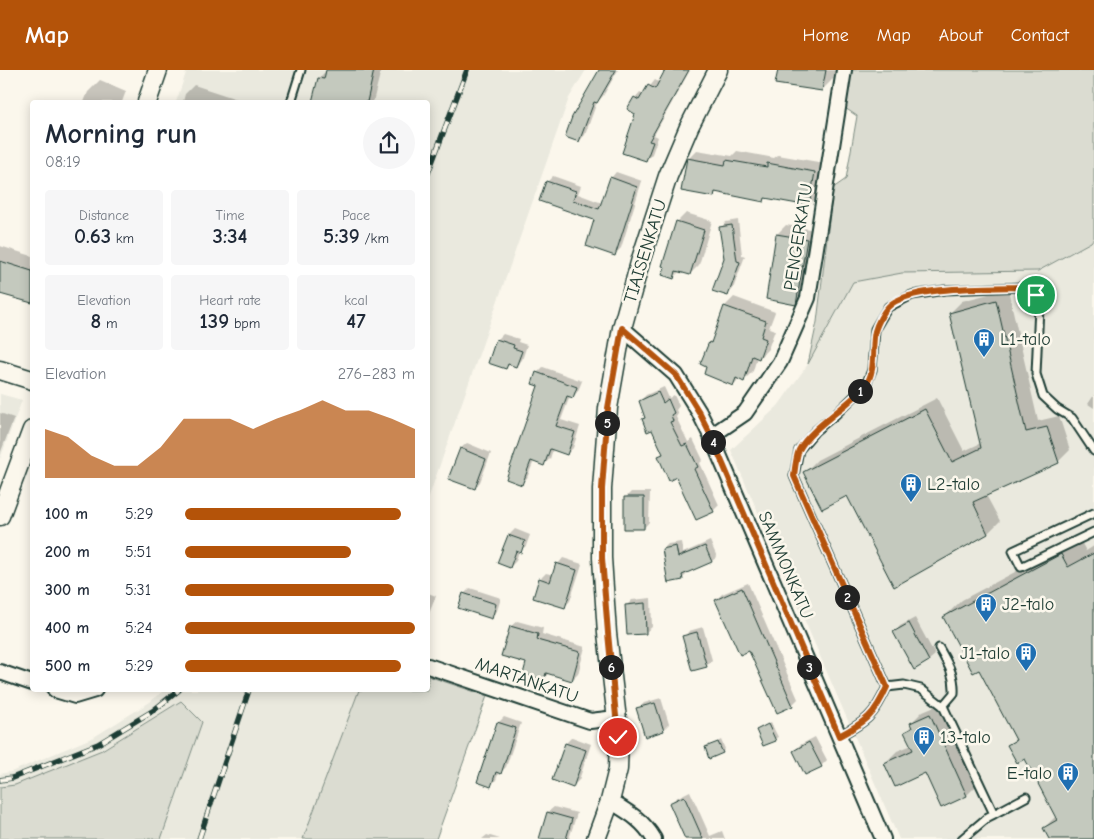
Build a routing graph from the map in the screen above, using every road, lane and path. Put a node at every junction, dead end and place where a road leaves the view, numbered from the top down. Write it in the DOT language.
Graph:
graph roads {
  1 [pos="158,70"];
  2 [pos="301,70"];
  3 [pos="718,70"];
  4 [pos="844,70"];
  5 [pos="148,100"];
  6 [pos="292,100"];
  7 [pos="622,328"];
  8 [pos="0,370"];
  9 [pos="30,379"];
  10 [pos="30,435"];
  11 [pos="711,436"];
  12 [pos="1094,451"];
  13 [pos="1094,513"];
  14 [pos="0,516"];
  15 [pos="1094,532"];
  16 [pos="939,648"];
  17 [pos="430,667"];
  18 [pos="0,672"];
  19 [pos="30,682"];
  20 [pos="887,687"];
  21 [pos="61,692"];
  22 [pos="88,692"];
  23 [pos="943,706"];
  24 [pos="616,718"];
  25 [pos="839,736"];
  26 [pos="1026,797"];
  27 [pos="610,801"];
  28 [pos="994,814"];
  29 [pos="596,839"];
  30 [pos="654,839"];
  31 [pos="883,839"];
  32 [pos="962,839"];
  1 -- 5 [label="street"];
  2 -- 6 [label="lane"];
  3 -- 7 [label="street, TIAISENKATU"];
  4 -- 11 [label="street, PENGERKATU"];
  7 -- 11 [label="street, SAMMONKATU"];
  7 -- 24 [label="street, TIAISENKATU"];
  8 -- 9 [label="street"];
  10 -- 14 [label="street"];
  11 -- 25 [label="street, SAMMONKATU"];
  12 -- 20 [label="lane"];
  13 -- 15 [label="lane"];
  16 -- 23 [label="lane"];
  17 -- 24 [label="street, MARTANKATU"];
  18 -- 19 [label="street"];
  20 -- 23 [label="lane"];
  20 -- 25 [label="lane"];
  21 -- 22 [label="street"];
  23 -- 28 [label="lane"];
  24 -- 27 [label="street, TIAISENKATU"];
  25 -- 31 [label="street, SAMMONKATU"];
  26 -- 28 [label="lane"];
  27 -- 29 [label="street, TIAISENKATU"];
  27 -- 30 [label="street"];
  28 -- 32 [label="lane"];
}
